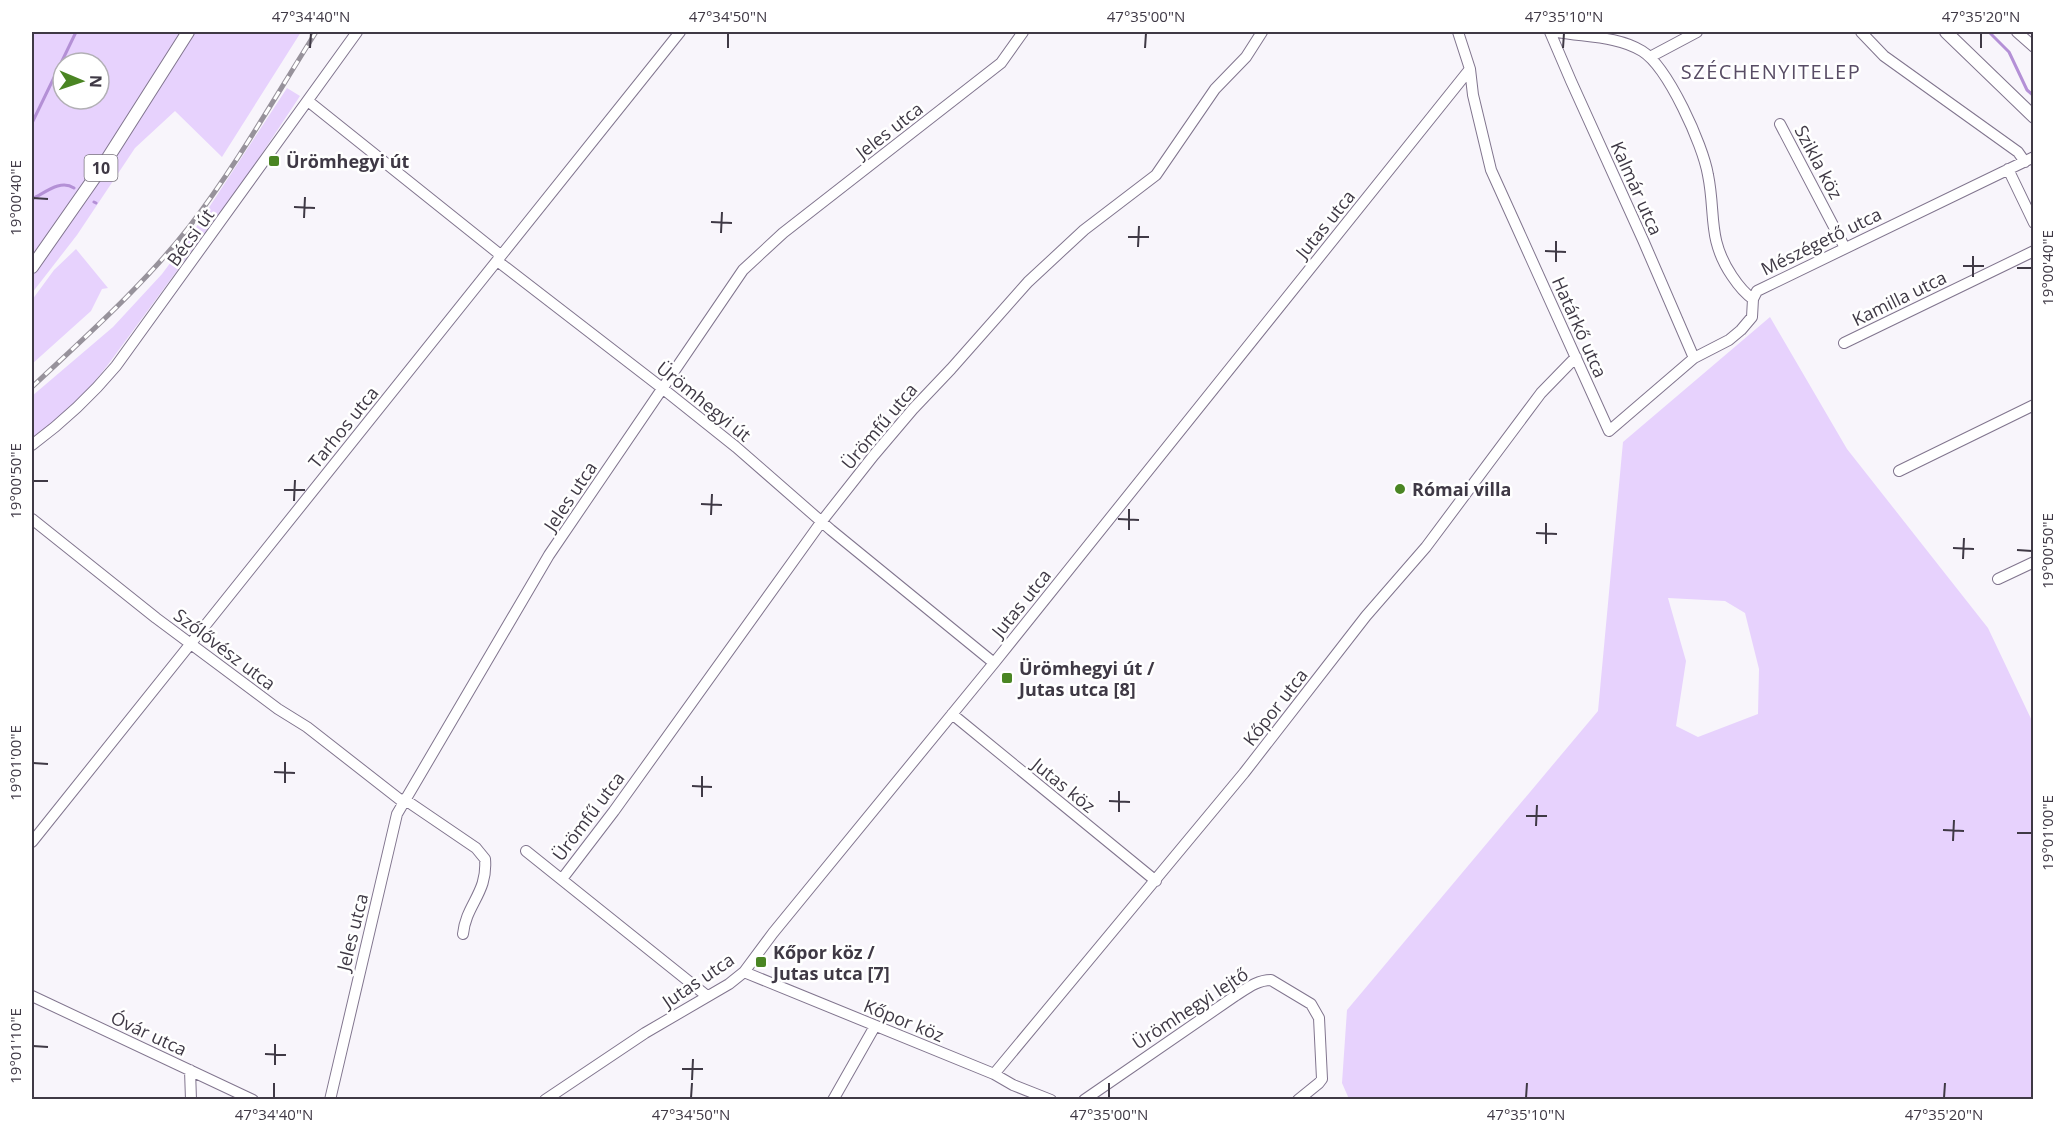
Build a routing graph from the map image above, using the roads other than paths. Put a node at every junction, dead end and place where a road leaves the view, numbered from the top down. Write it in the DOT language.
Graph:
graph roads {
  1 [pos="188,32"];
  2 [pos="357,32"];
  3 [pos="680,32"];
  4 [pos="1023,32"];
  5 [pos="1262,32"];
  6 [pos="1458,32"];
  7 [pos="1550,32"];
  8 [pos="1558,32"];
  9 [pos="1697,32"];
  10 [pos="1861,32"];
  11 [pos="1946,32"];
  12 [pos="2017,32"];
  13 [pos="2034,47"];
  14 [pos="1650,57"];
  15 [pos="1470,69"];
  16 [pos="308,101"];
  17 [pos="2034,117"];
  18 [pos="1780,124"];
  19 [pos="2029,159"];
  20 [pos="2008,169"];
  21 [pos="2034,223"];
  22 [pos="1845,248"];
  23 [pos="2034,252"];
  24 [pos="499,258"];
  25 [pos="32,267"];
  26 [pos="1753,299"];
  27 [pos="1844,344"];
  28 [pos="1576,357"];
  29 [pos="1694,358"];
  30 [pos="662,388"];
  31 [pos="2034,405"];
  32 [pos="1609,431"];
  33 [pos="32,445"];
  34 [pos="1899,471"];
  35 [pos="32,519"];
  36 [pos="822,521"];
  37 [pos="2034,562"];
  38 [pos="1998,579"];
  39 [pos="190,643"];
  40 [pos="994,663"];
  41 [pos="952,714"];
  42 [pos="403,800"];
  43 [pos="32,842"];
  44 [pos="526,851"];
  45 [pos="562,879"];
  46 [pos="1155,881"];
  47 [pos="463,934"];
  48 [pos="744,972"];
  49 [pos="32,996"];
  50 [pos="707,996"];
  51 [pos="875,1026"];
  52 [pos="190,1070"];
  53 [pos="994,1074"];
  54 [pos="191,1100"];
  55 [pos="253,1100"];
  56 [pos="330,1100"];
  57 [pos="545,1100"];
  58 [pos="833,1100"];
  59 [pos="1051,1100"];
  60 [pos="1083,1100"];
  61 [pos="1298,1100"];
  1 -- 25 [label="main road, 10"];
  2 -- 16 [label="street, Bécsi út"];
  3 -- 24 [label="street, Tarhos utca"];
  4 -- 30 [label="street, Jeles utca"];
  5 -- 36 [label="street, Ürömfű utca"];
  6 -- 15 [label="street, Határkő utca"];
  7 -- 29 [label="street, Kalmár utca"];
  8 -- 14 [label="street"];
  9 -- 14 [label="street"];
  10 -- 19 [label="street"];
  11 -- 17 [label="main road"];
  12 -- 13 [label="street"];
  14 -- 26 [label="street"];
  15 -- 28 [label="street, Határkő utca"];
  15 -- 40 [label="street, Jutas utca"];
  16 -- 24 [label="street, Ürömhegyi út"];
  16 -- 33 [label="street, Bécsi út"];
  18 -- 22 [label="street, Szikla köz"];
  19 -- 20 [label="street, Mészégető utca"];
  20 -- 21 [label="street"];
  20 -- 22 [label="street, Mészégető utca"];
  22 -- 26 [label="street, Mészégető utca"];
  23 -- 27 [label="street, Kamilla utca"];
  24 -- 30 [label="street, Ürömhegyi út"];
  24 -- 39 [label="street, Tarhos utca"];
  26 -- 29 [label="street, Mészégető utca"];
  28 -- 32 [label="street, Határkő utca"];
  28 -- 46 [label="street, Kőpor utca"];
  29 -- 32 [label="street, Mészégető utca"];
  30 -- 36 [label="street, Ürömhegyi út"];
  30 -- 42 [label="street, Jeles utca"];
  31 -- 34 [label="street"];
  35 -- 39 [label="street, Szőlővész utca"];
  36 -- 40 [label="street, Ürömhegyi út"];
  36 -- 45 [label="street, Ürömfű utca"];
  37 -- 38 [label="street"];
  39 -- 42 [label="street, Szőlővész utca"];
  39 -- 43 [label="street, Tarhos utca"];
  40 -- 41 [label="street, Jutas utca"];
  41 -- 46 [label="street, Jutas köz"];
  41 -- 48 [label="street, Jutas utca"];
  42 -- 47 [label="street, Szőlővész utca"];
  42 -- 56 [label="street, Jeles utca"];
  44 -- 45 [label="street"];
  45 -- 50 [label="street"];
  46 -- 53 [label="street, Kőpor utca"];
  48 -- 50 [label="street, Jutas utca"];
  48 -- 51 [label="street, Kőpor köz"];
  49 -- 52 [label="street, Óvár utca"];
  50 -- 57 [label="street, Jutas utca"];
  51 -- 53 [label="street, Kőpor köz"];
  51 -- 58 [label="street"];
  52 -- 54 [label="street"];
  52 -- 55 [label="street, Óvár utca"];
  53 -- 59 [label="street, Kőpor köz"];
  60 -- 61 [label="street, Ürömhegyi lejtő"];
}
